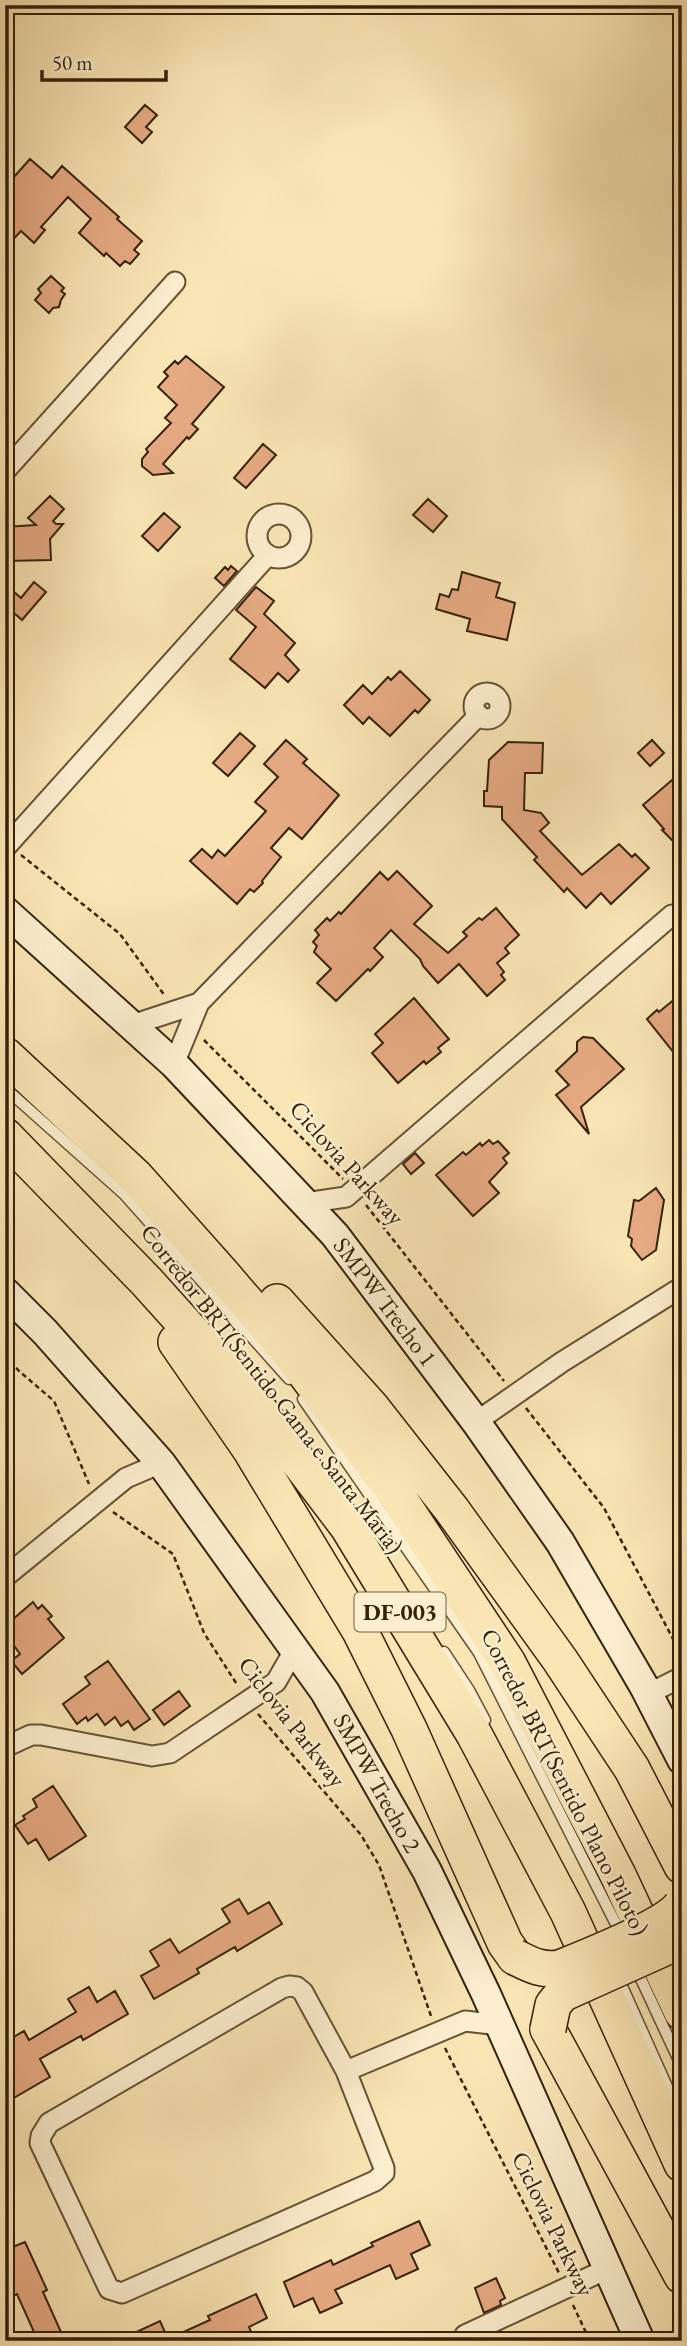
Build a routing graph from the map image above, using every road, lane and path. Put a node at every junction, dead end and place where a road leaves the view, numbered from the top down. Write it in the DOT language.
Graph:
graph roads {
  1 [pos="174,282"];
  2 [pos="5,471"];
  3 [pos="268,555"];
  4 [pos="479,715"];
  5 [pos="7,846"];
  6 [pos="5,911"];
  7 [pos="673,915"];
  8 [pos="200,1003"];
  9 [pos="175,1011"];
  10 [pos="132,1025"];
  11 [pos="190,1026"];
  12 [pos="5,1055"];
  13 [pos="174,1064"];
  14 [pos="5,1088"];
  15 [pos="5,1122"];
  16 [pos="15,1138"];
  17 [pos="135,1176"];
  18 [pos="350,1193"];
  19 [pos="305,1203"];
  20 [pos="335,1235"];
  21 [pos="147,1282"];
  22 [pos="682,1287"];
  23 [pos="5,1292"];
  24 [pos="206,1332"];
  25 [pos="5,1355"];
  26 [pos="515,1395"];
  27 [pos="476,1422"];
  28 [pos="141,1441"];
  29 [pos="161,1463"];
  30 [pos="126,1478"];
  31 [pos="97,1502"];
  32 [pos="370,1541"];
  33 [pos="5,1577"];
  34 [pos="439,1644"];
  35 [pos="295,1649"];
  36 [pos="682,1656"];
  37 [pos="316,1677"];
  38 [pos="682,1677"];
  39 [pos="276,1682"];
  40 [pos="648,1694"];
  41 [pos="248,1702"];
  42 [pos="489,1727"];
  43 [pos="5,1747"];
  44 [pos="682,1760"];
  45 [pos="682,1866"];
  46 [pos="682,1904"];
  47 [pos="598,1937"];
  48 [pos="682,1940"];
  49 [pos="486,1994"];
  50 [pos="682,2012"];
  51 [pos="465,2021"];
  52 [pos="500,2025"];
  53 [pos="437,2032"];
  54 [pos="682,2067"];
  55 [pos="346,2071"];
  56 [pos="682,2120"];
  57 [pos="682,2164"];
  58 [pos="607,2269"];
  59 [pos="682,2276"];
  60 [pos="566,2288"];
  61 [pos="459,2339"];
  62 [pos="590,2341"];
  63 [pos="640,2341"];
  1 -- 2 [label="street"];
  3 -- 5 [label="street"];
  4 -- 8 [label="street"];
  5 -- 9 [label="path"];
  6 -- 10 [label="street, SMPW Trecho 1"];
  7 -- 18 [label="street"];
  8 -- 9 [label="street"];
  8 -- 11 [label="street"];
  9 -- 10 [label="street"];
  10 -- 13 [label="street, SMPW Trecho 1"];
  11 -- 13 [label="street"];
  11 -- 18 [label="path, Ciclovia Parkway"];
  12 -- 17 [label="highway, DF-003"];
  13 -- 19 [label="street, SMPW Trecho 1"];
  14 -- 54 [label="lane, Corredor BRT(Sentido Plano Piloto)"];
  15 -- 16 [label="lane"];
  16 -- 21 [label="highway, DF-003"];
  17 -- 45 [label="highway"];
  17 -- 50 [label="highway, DF-003"];
  18 -- 19 [label="street"];
  18 -- 20 [label="street"];
  18 -- 26 [label="path, Ciclovia Parkway"];
  19 -- 20 [label="street, SMPW Trecho 1"];
  20 -- 27 [label="street, SMPW Trecho 1"];
  21 -- 46 [label="highway, bridge"];
  21 -- 57 [label="highway, DF-003"];
  22 -- 26 [label="street"];
  23 -- 28 [label="street, SMPW Trecho 2"];
  24 -- 32 [label="lane, Corredor BRT(Sentido Gama e Santa Maria)"];
  25 -- 31 [label="path"];
  26 -- 27 [label="street"];
  26 -- 36 [label="path, Ciclovia Parkway"];
  27 -- 40 [label="street, SMPW Trecho 1"];
  28 -- 29 [label="street, SMPW Trecho 2"];
  28 -- 30 [label="street"];
  29 -- 30 [label="street"];
  29 -- 35 [label="street, SMPW Trecho 2"];
  30 -- 31 [label="street"];
  31 -- 33 [label="street"];
  31 -- 41 [label="path, Ciclovia Parkway"];
  34 -- 42 [label="lane"];
  35 -- 37 [label="street, SMPW Trecho 2"];
  35 -- 39 [label="street"];
  37 -- 39 [label="street"];
  37 -- 49 [label="street, SMPW Trecho 2"];
  38 -- 40 [label="street"];
  39 -- 41 [label="street"];
  40 -- 44 [label="street, SMPW Trecho 1"];
  41 -- 43 [label="street"];
  41 -- 53 [label="path, Ciclovia Parkway"];
  47 -- 56 [label="lane"];
  48 -- 59 [label="highway, bridge"];
  49 -- 51 [label="street"];
  49 -- 52 [label="street, SMPW Trecho 2"];
  51 -- 52 [label="street"];
  51 -- 53 [label="street"];
  52 -- 58 [label="street, SMPW Trecho 2"];
  53 -- 55 [label="street"];
  53 -- 60 [label="path, Ciclovia Parkway"];
  55 -- 55 [label="street"];
  58 -- 60 [label="street"];
  58 -- 63 [label="street, SMPW Trecho 2"];
  60 -- 61 [label="street"];
  60 -- 62 [label="path, Ciclovia Parkway"];
}
